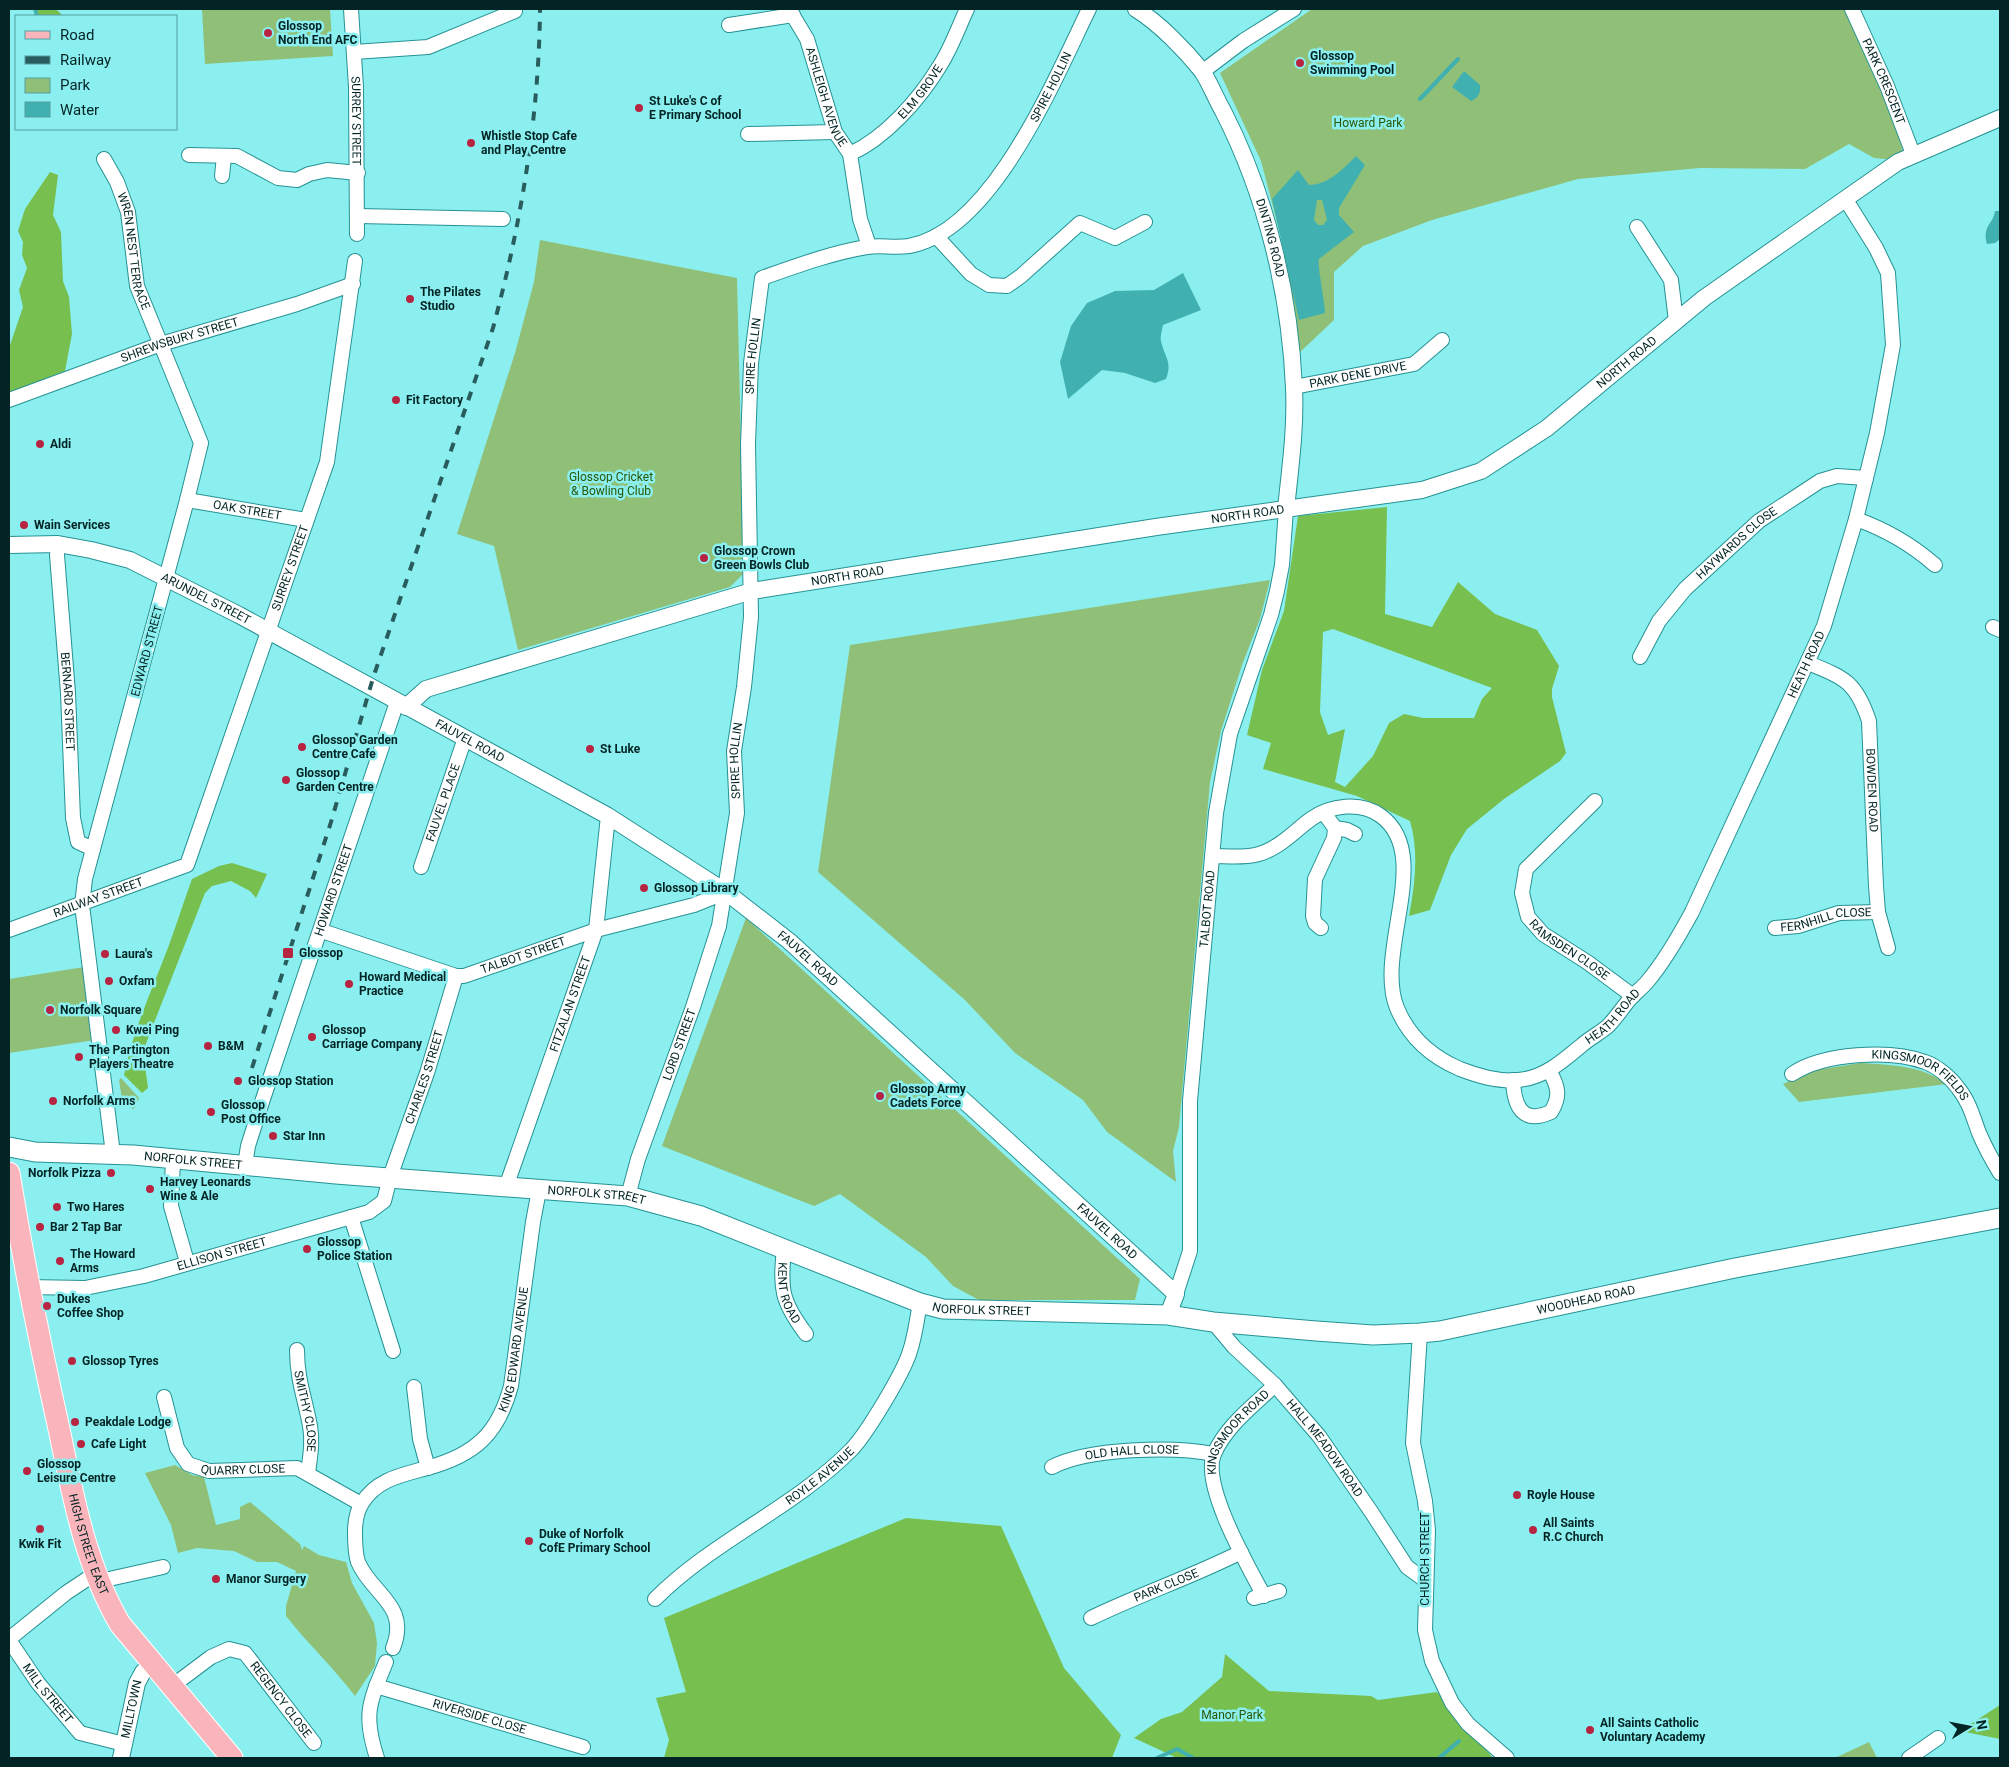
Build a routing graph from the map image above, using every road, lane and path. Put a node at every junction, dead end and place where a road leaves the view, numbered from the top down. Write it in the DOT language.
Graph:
graph roads {
  1 [pos="351,9"];
  2 [pos="967,9"];
  3 [pos="1089,9"];
  4 [pos="1136,9"];
  5 [pos="1294,9"];
  6 [pos="1852,9"];
  7 [pos="515,11"];
  8 [pos="791,12"];
  9 [pos="729,26"];
  10 [pos="354,52"];
  11 [pos="1202,72"];
  12 [pos="2000,118"];
  13 [pos="835,132"];
  14 [pos="748,134"];
  15 [pos="850,154"];
  16 [pos="1913,154"];
  17 [pos="189,155"];
  18 [pos="224,156"];
  19 [pos="104,159"];
  20 [pos="358,173"];
  21 [pos="222,176"];
  22 [pos="1846,200"];
  23 [pos="358,216"];
  24 [pos="503,219"];
  25 [pos="1145,222"];
  26 [pos="1637,227"];
  27 [pos="357,234"];
  28 [pos="936,236"];
  29 [pos="869,246"];
  30 [pos="355,261"];
  31 [pos="353,284"];
  32 [pos="1676,321"];
  33 [pos="1442,340"];
  34 [pos="161,344"];
  35 [pos="1294,387"];
  36 [pos="9,400"];
  37 [pos="1866,478"];
  38 [pos="187,500"];
  39 [pos="1286,509"];
  40 [pos="1856,519"];
  41 [pos="306,520"];
  42 [pos="58,544"];
  43 [pos="9,545"];
  44 [pos="1935,565"];
  45 [pos="167,578"];
  46 [pos="752,591"];
  47 [pos="267,631"];
  48 [pos="1640,657"];
  49 [pos="1808,663"];
  50 [pos="397,702"];
  51 [pos="465,738"];
  52 [pos="1595,801"];
  53 [pos="1324,813"];
  54 [pos="608,816"];
  55 [pos="1334,828"];
  56 [pos="1355,834"];
  57 [pos="93,849"];
  58 [pos="1212,856"];
  59 [pos="187,865"];
  60 [pos="421,867"];
  61 [pos="726,892"];
  62 [pos="82,905"];
  63 [pos="1878,912"];
  64 [pos="1322,928"];
  65 [pos="1775,928"];
  66 [pos="9,930"];
  67 [pos="596,930"];
  68 [pos="322,931"];
  69 [pos="1888,948"];
  70 [pos="456,976"];
  71 [pos="1633,996"];
  72 [pos="1549,1070"];
  73 [pos="1792,1074"];
  74 [pos="1513,1080"];
  75 [pos="9,1147"];
  76 [pos="113,1154"];
  77 [pos="173,1160"];
  78 [pos="245,1165"];
  79 [pos="9,1173"];
  80 [pos="2000,1173"];
  81 [pos="390,1177"];
  82 [pos="506,1186"];
  83 [pos="539,1190"];
  84 [pos="628,1196"];
  85 [pos="351,1217"];
  86 [pos="2000,1218"];
  87 [pos="784,1248"];
  88 [pos="187,1262"];
  89 [pos="28,1287"];
  90 [pos="1176,1294"];
  91 [pos="920,1303"];
  92 [pos="1168,1315"];
  93 [pos="1213,1322"];
  94 [pos="1420,1333"];
  95 [pos="806,1334"];
  96 [pos="297,1350"];
  97 [pos="393,1351"];
  98 [pos="1275,1385"];
  99 [pos="414,1387"];
  100 [pos="164,1397"];
  101 [pos="1214,1454"];
  102 [pos="428,1468"];
  103 [pos="1050,1468"];
  104 [pos="308,1473"];
  105 [pos="361,1504"];
  106 [pos="1241,1552"];
  107 [pos="163,1567"];
  108 [pos="98,1577"];
  109 [pos="1425,1580"];
  110 [pos="1279,1591"];
  111 [pos="655,1599"];
  112 [pos="1091,1618"];
  113 [pos="9,1639"];
  114 [pos="393,1648"];
  115 [pos="386,1662"];
  116 [pos="152,1665"];
  117 [pos="376,1686"];
  118 [pos="171,1687"];
  119 [pos="1938,1738"];
  120 [pos="314,1743"];
  121 [pos="584,1747"];
  122 [pos="123,1751"];
  123 [pos="232,1758"];
  124 [pos="377,1758"];
  125 [pos="1507,1758"];
  126 [pos="1909,1758"];
  1 -- 10 [label="street, SURREY STREET"];
  2 -- 15 [label="street, ELM GROVE"];
  3 -- 28 [label="street, SPIRE HOLLIN"];
  4 -- 11 [label="street, DINTING ROAD"];
  5 -- 11 [label="street"];
  6 -- 16 [label="street, PARK CRESCENT"];
  7 -- 10 [label="street"];
  8 -- 9 [label="street"];
  8 -- 13 [label="street, ASHLEIGH AVENUE"];
  10 -- 20 [label="street, SURREY STREET"];
  11 -- 35 [label="street, DINTING ROAD"];
  12 -- 16 [label="street, NORTH ROAD"];
  13 -- 14 [label="street"];
  13 -- 15 [label="street, ASHLEIGH AVENUE"];
  15 -- 29 [label="street, ASHLEIGH AVENUE"];
  16 -- 22 [label="street, NORTH ROAD"];
  17 -- 18 [label="street"];
  18 -- 20 [label="street"];
  18 -- 21 [label="street"];
  19 -- 34 [label="street, WREN NEST TERRACE"];
  20 -- 23 [label="street, SURREY STREET"];
  22 -- 32 [label="street, NORTH ROAD"];
  22 -- 37 [label="street, HEATH ROAD"];
  23 -- 24 [label="street"];
  23 -- 27 [label="street, SURREY STREET"];
  25 -- 28 [label="street"];
  26 -- 32 [label="street"];
  28 -- 29 [label="street, SPIRE HOLLIN"];
  29 -- 46 [label="street, SPIRE HOLLIN"];
  30 -- 31 [label="street, SURREY STREET"];
  31 -- 34 [label="street, SHREWSBURY STREET"];
  31 -- 41 [label="street, SURREY STREET"];
  32 -- 39 [label="street, NORTH ROAD"];
  33 -- 35 [label="street, PARK DENE DRIVE"];
  34 -- 36 [label="street, SHREWSBURY STREET"];
  34 -- 38 [label="street, EDWARD STREET"];
  35 -- 39 [label="street, DINTING ROAD"];
  37 -- 40 [label="street, HEATH ROAD"];
  37 -- 48 [label="street, HAYWARDS CLOSE"];
  38 -- 41 [label="street, OAK STREET"];
  38 -- 45 [label="street, EDWARD STREET"];
  39 -- 46 [label="street, NORTH ROAD"];
  39 -- 58 [label="street, TALBOT ROAD"];
  40 -- 44 [label="street"];
  40 -- 49 [label="street, HEATH ROAD"];
  41 -- 47 [label="street, SURREY STREET"];
  42 -- 43 [label="street, ARUNDEL STREET"];
  42 -- 45 [label="street, ARUNDEL STREET"];
  42 -- 57 [label="street, BERNARD STREET"];
  45 -- 47 [label="street, ARUNDEL STREET"];
  45 -- 57 [label="street, EDWARD STREET"];
  46 -- 50 [label="street, NORTH ROAD"];
  46 -- 61 [label="street, SPIRE HOLLIN"];
  47 -- 50 [label="street, ARUNDEL STREET"];
  47 -- 59 [label="street, SURREY STREET"];
  49 -- 63 [label="street, BOWDEN ROAD"];
  49 -- 71 [label="street, HEATH ROAD"];
  50 -- 51 [label="street, FAUVEL ROAD"];
  50 -- 68 [label="street, HOWARD STREET"];
  51 -- 54 [label="street, FAUVEL ROAD"];
  51 -- 60 [label="street, FAUVEL PLACE"];
  52 -- 71 [label="street, RAMSDEN CLOSE"];
  53 -- 55 [label="street"];
  53 -- 58 [label="street, HEATH ROAD"];
  53 -- 74 [label="street, HEATH ROAD"];
  54 -- 61 [label="street, FAUVEL ROAD"];
  54 -- 67 [label="street, FITZALAN STREET"];
  55 -- 56 [label="street"];
  55 -- 64 [label="street"];
  57 -- 62 [label="street, EDWARD STREET"];
  58 -- 90 [label="street, TALBOT ROAD"];
  59 -- 62 [label="street, RAILWAY STREET"];
  61 -- 67 [label="street, TALBOT STREET"];
  61 -- 84 [label="street, LORD STREET"];
  61 -- 90 [label="street, FAUVEL ROAD"];
  62 -- 66 [label="street, RAILWAY STREET"];
  62 -- 76 [label="street, EDWARD STREET"];
  63 -- 65 [label="street, FERNHILL CLOSE"];
  63 -- 69 [label="street, BOWDEN ROAD"];
  67 -- 70 [label="street, TALBOT STREET"];
  67 -- 82 [label="street, FITZALAN STREET"];
  68 -- 70 [label="street"];
  68 -- 78 [label="street, HOWARD STREET"];
  70 -- 81 [label="street, CHARLES STREET"];
  71 -- 72 [label="street, HEATH ROAD"];
  72 -- 74 [label="street, HEATH ROAD"];
  72 -- 74 [label="street"];
  73 -- 80 [label="street, KINGSMOOR FIELDS"];
  75 -- 76 [label="main road, NORFOLK STREET"];
  76 -- 77 [label="main road, NORFOLK STREET"];
  77 -- 78 [label="main road, NORFOLK STREET"];
  77 -- 88 [label="street"];
  78 -- 81 [label="main road, NORFOLK STREET"];
  79 -- 89 [label="main road, HIGH STREET EAST"];
  81 -- 82 [label="main road, NORFOLK STREET"];
  81 -- 85 [label="street, ELLISON STREET"];
  82 -- 83 [label="main road, NORFOLK STREET"];
  83 -- 84 [label="main road, NORFOLK STREET"];
  83 -- 102 [label="street, KING EDWARD AVENUE"];
  84 -- 87 [label="main road, NORFOLK STREET"];
  85 -- 88 [label="street, ELLISON STREET"];
  85 -- 97 [label="street"];
  86 -- 94 [label="main road, WOODHEAD ROAD"];
  87 -- 91 [label="main road, NORFOLK STREET"];
  87 -- 95 [label="street, KENT ROAD"];
  88 -- 89 [label="street, ELLISON STREET"];
  89 -- 108 [label="main road, HIGH STREET EAST"];
  90 -- 92 [label="street, TALBOT ROAD"];
  91 -- 92 [label="main road, NORFOLK STREET"];
  91 -- 111 [label="street, ROYLE AVENUE"];
  92 -- 93 [label="main road, WOODHEAD ROAD"];
  93 -- 94 [label="main road, WOODHEAD ROAD"];
  93 -- 98 [label="street, HALL MEADOW ROAD"];
  94 -- 109 [label="street, CHURCH STREET"];
  96 -- 104 [label="street, SMITHY CLOSE"];
  98 -- 101 [label="street, KINGSMOOR ROAD"];
  98 -- 109 [label="street, HALL MEADOW ROAD"];
  99 -- 102 [label="street"];
  100 -- 104 [label="street, QUARRY CLOSE"];
  101 -- 103 [label="street, OLD HALL CLOSE"];
  101 -- 106 [label="street, KINGSMOOR ROAD"];
  102 -- 105 [label="street, KING EDWARD AVENUE"];
  104 -- 105 [label="street, QUARRY CLOSE"];
  105 -- 114 [label="street, KING EDWARD AVENUE"];
  106 -- 110 [label="street, KINGSMOOR ROAD"];
  106 -- 112 [label="street, PARK CLOSE"];
  107 -- 108 [label="street"];
  108 -- 113 [label="street, MILL STREET"];
  108 -- 116 [label="main road, HIGH STREET EAST"];
  109 -- 125 [label="street, CHURCH STREET"];
  113 -- 122 [label="street, MILL STREET"];
  115 -- 117 [label="street"];
  116 -- 118 [label="main road, HIGH STREET EAST"];
  116 -- 122 [label="street, MILLTOWN"];
  117 -- 121 [label="street, RIVERSIDE CLOSE"];
  117 -- 124 [label="street"];
  118 -- 120 [label="street, REGENCY CLOSE"];
  118 -- 123 [label="main road, HIGH STREET EAST"];
  119 -- 126 [label="street"];
}
